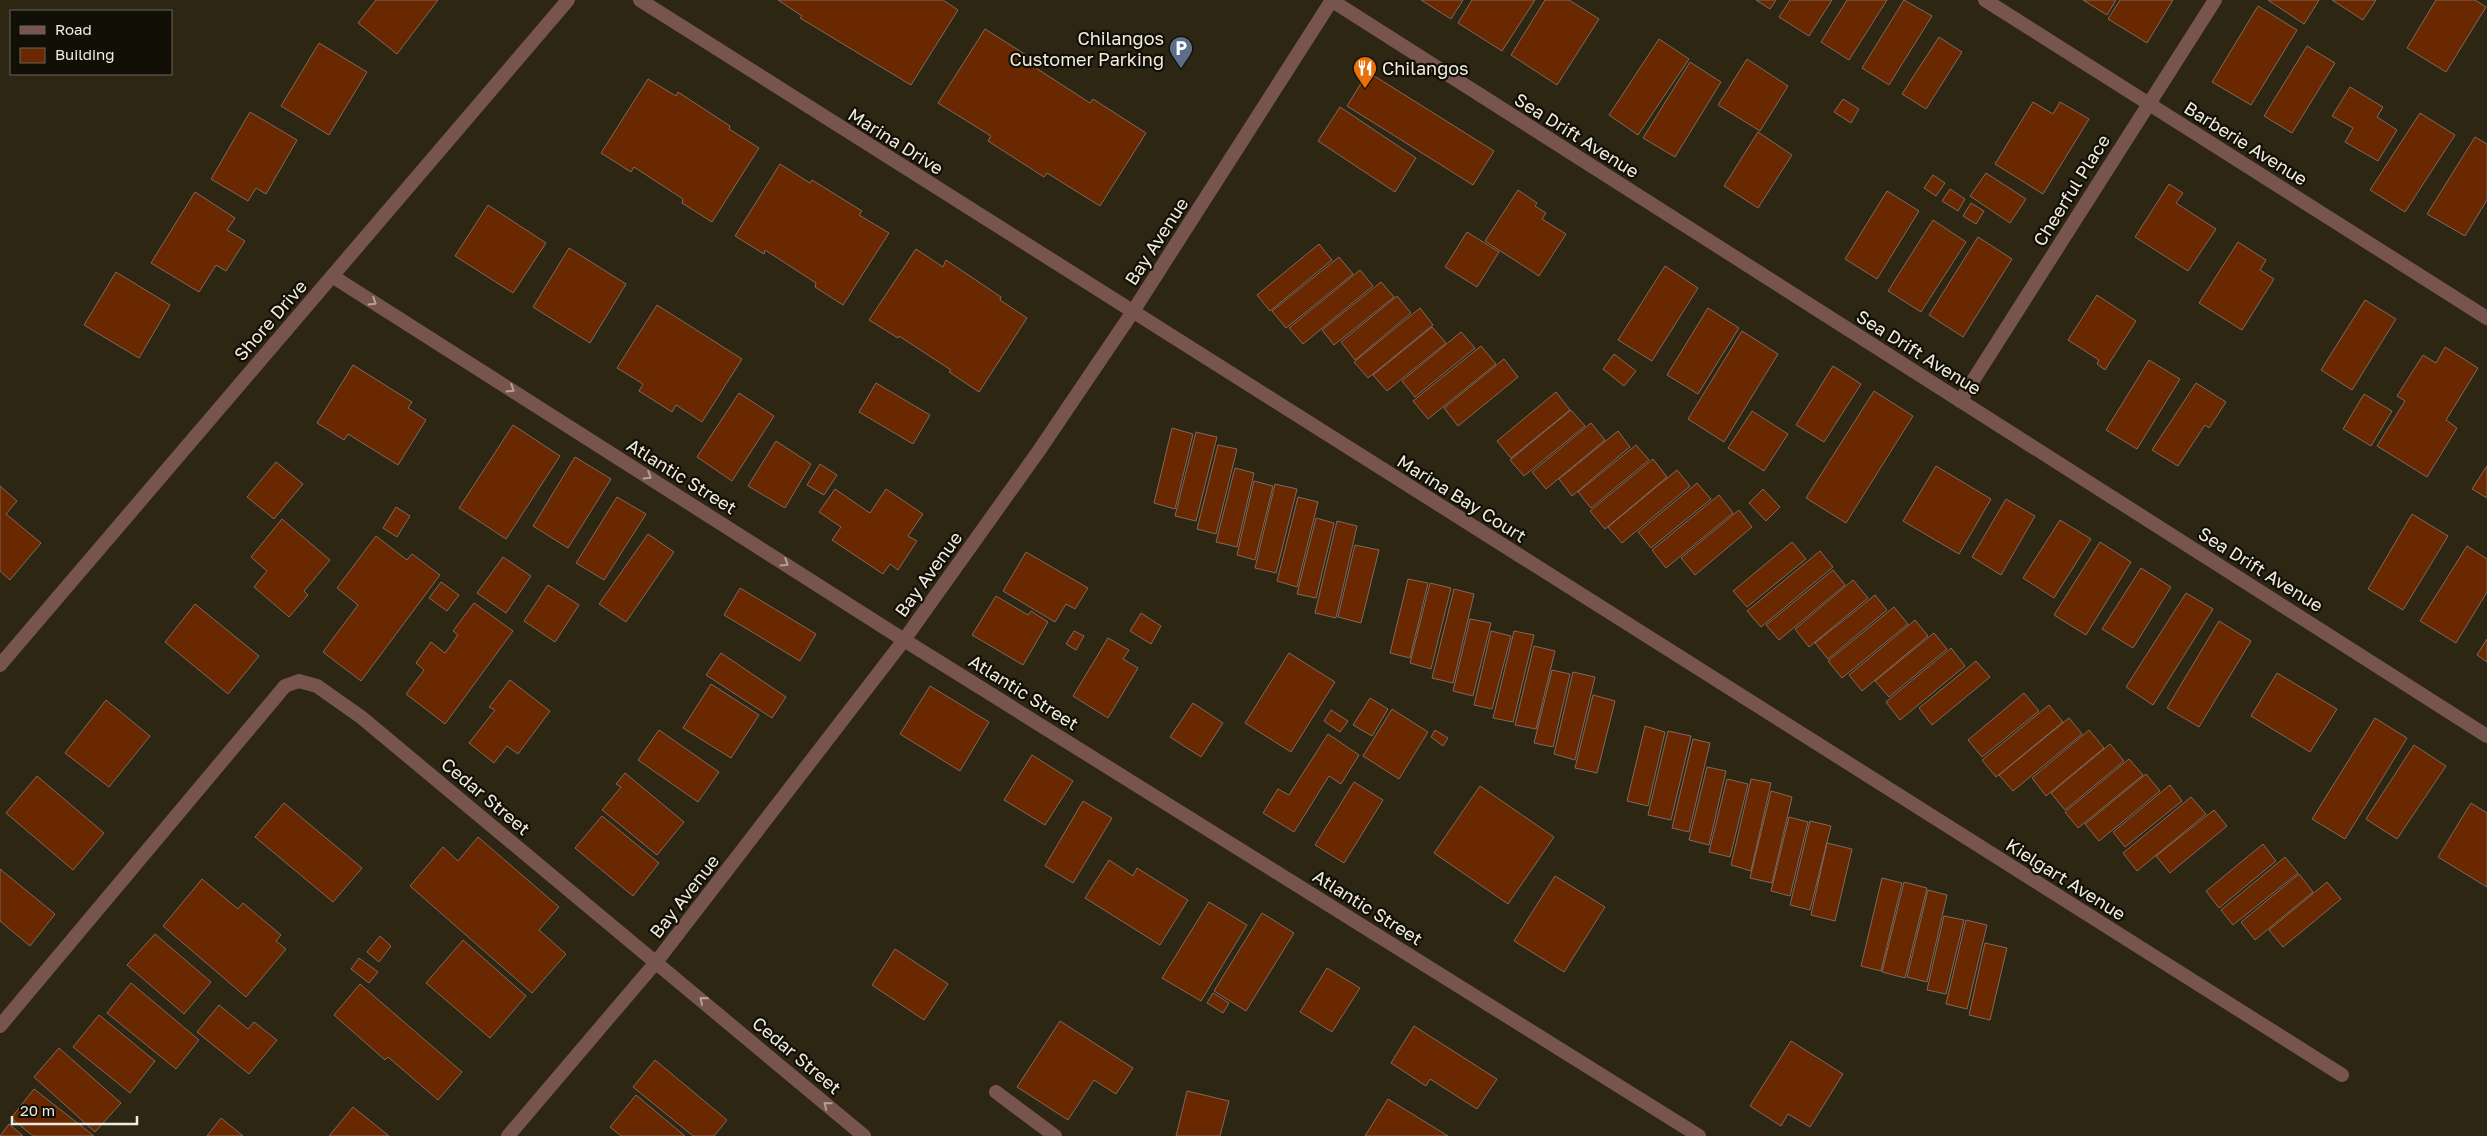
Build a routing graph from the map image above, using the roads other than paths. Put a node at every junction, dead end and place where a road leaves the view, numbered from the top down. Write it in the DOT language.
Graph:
graph roads {
  1 [pos="568,0"];
  2 [pos="640,0"];
  3 [pos="1332,0"];
  4 [pos="1985,0"];
  5 [pos="2215,0"];
  6 [pos="2148,103"];
  7 [pos="332,276"];
  8 [pos="1132,313"];
  9 [pos="2487,318"];
  10 [pos="1960,401"];
  11 [pos="904,640"];
  12 [pos="0,665"];
  13 [pos="1770,716"];
  14 [pos="2487,736"];
  15 [pos="657,962"];
  16 [pos="0,1026"];
  17 [pos="2342,1075"];
  18 [pos="996,1092"];
  19 [pos="508,1136"];
  20 [pos="864,1136"];
  21 [pos="1055,1136"];
  22 [pos="1699,1136"];
  1 -- 7 [label="street, Shore Drive"];
  2 -- 8 [label="street, Marina Drive"];
  3 -- 8 [label="street, Bay Avenue"];
  3 -- 10 [label="street, Sea Drift Avenue"];
  4 -- 6 [label="street, Barberie Avenue"];
  5 -- 6 [label="street, Cheerful Place"];
  6 -- 9 [label="street, Barberie Avenue"];
  6 -- 10 [label="street, Cheerful Place"];
  7 -- 11 [label="street, Atlantic Street, one-way"];
  7 -- 12 [label="street, Shore Drive"];
  8 -- 11 [label="street, Bay Avenue"];
  8 -- 13 [label="street, Marina Bay Court"];
  10 -- 14 [label="street, Sea Drift Avenue"];
  11 -- 15 [label="street, Bay Avenue"];
  11 -- 22 [label="street, Atlantic Street"];
  13 -- 17 [label="street, Kielgart Avenue"];
  15 -- 16 [label="street, Cedar Street"];
  15 -- 19 [label="street, Bay Avenue"];
  20 -- 15 [label="street, Cedar Street, one-way"];
  18 -- 21 [label="street"];
}
